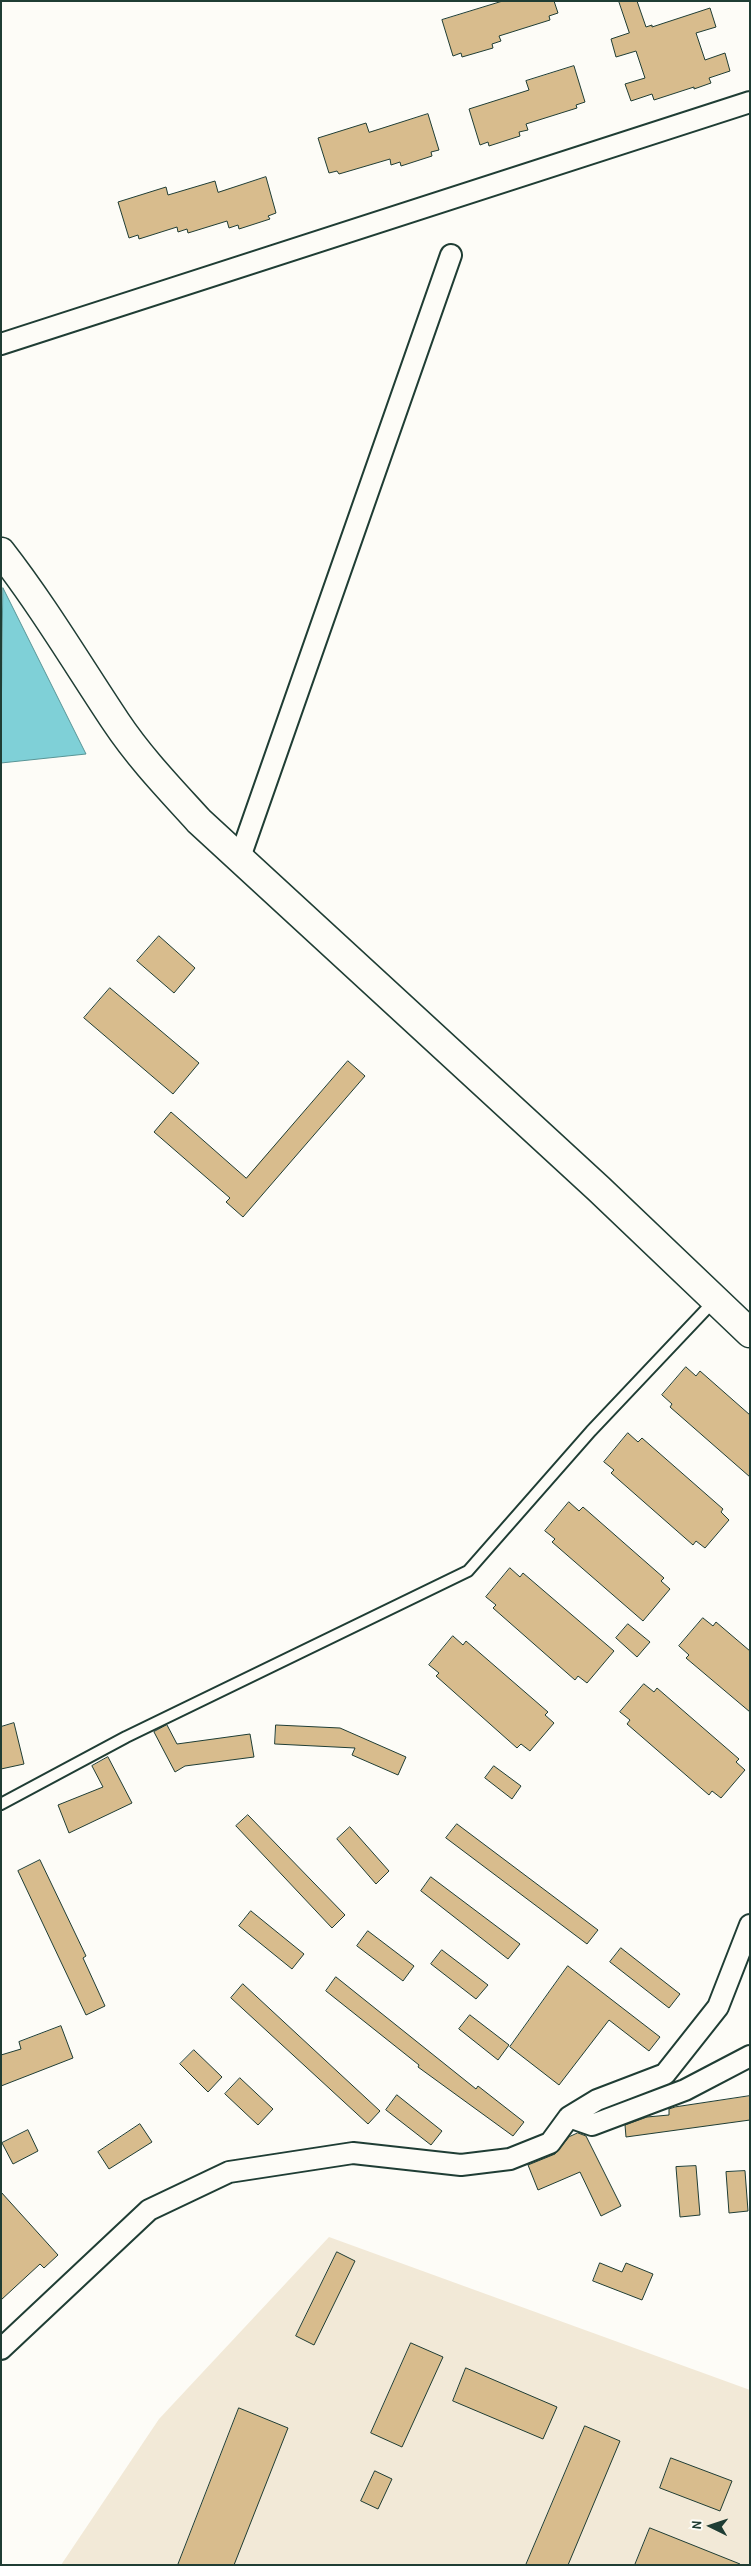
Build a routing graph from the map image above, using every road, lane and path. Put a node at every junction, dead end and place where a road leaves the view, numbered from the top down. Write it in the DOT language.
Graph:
graph roads {
  1 [pos="750,102"];
  2 [pos="451,255"];
  3 [pos="1,344"];
  4 [pos="1,552"];
  5 [pos="240,860"];
  6 [pos="714,1300"];
  7 [pos="750,1333"];
  8 [pos="1,1804"];
  9 [pos="750,1925"];
  10 [pos="750,2056"];
  11 [pos="569,2117"];
  12 [pos="1,2349"];
  1 -- 3 [label="street"];
  2 -- 5 [label="street"];
  4 -- 5 [label="street"];
  5 -- 6 [label="street"];
  6 -- 7 [label="street"];
  6 -- 8 [label="lane"];
  9 -- 11 [label="street"];
  10 -- 11 [label="street"];
  11 -- 12 [label="street"];
}
